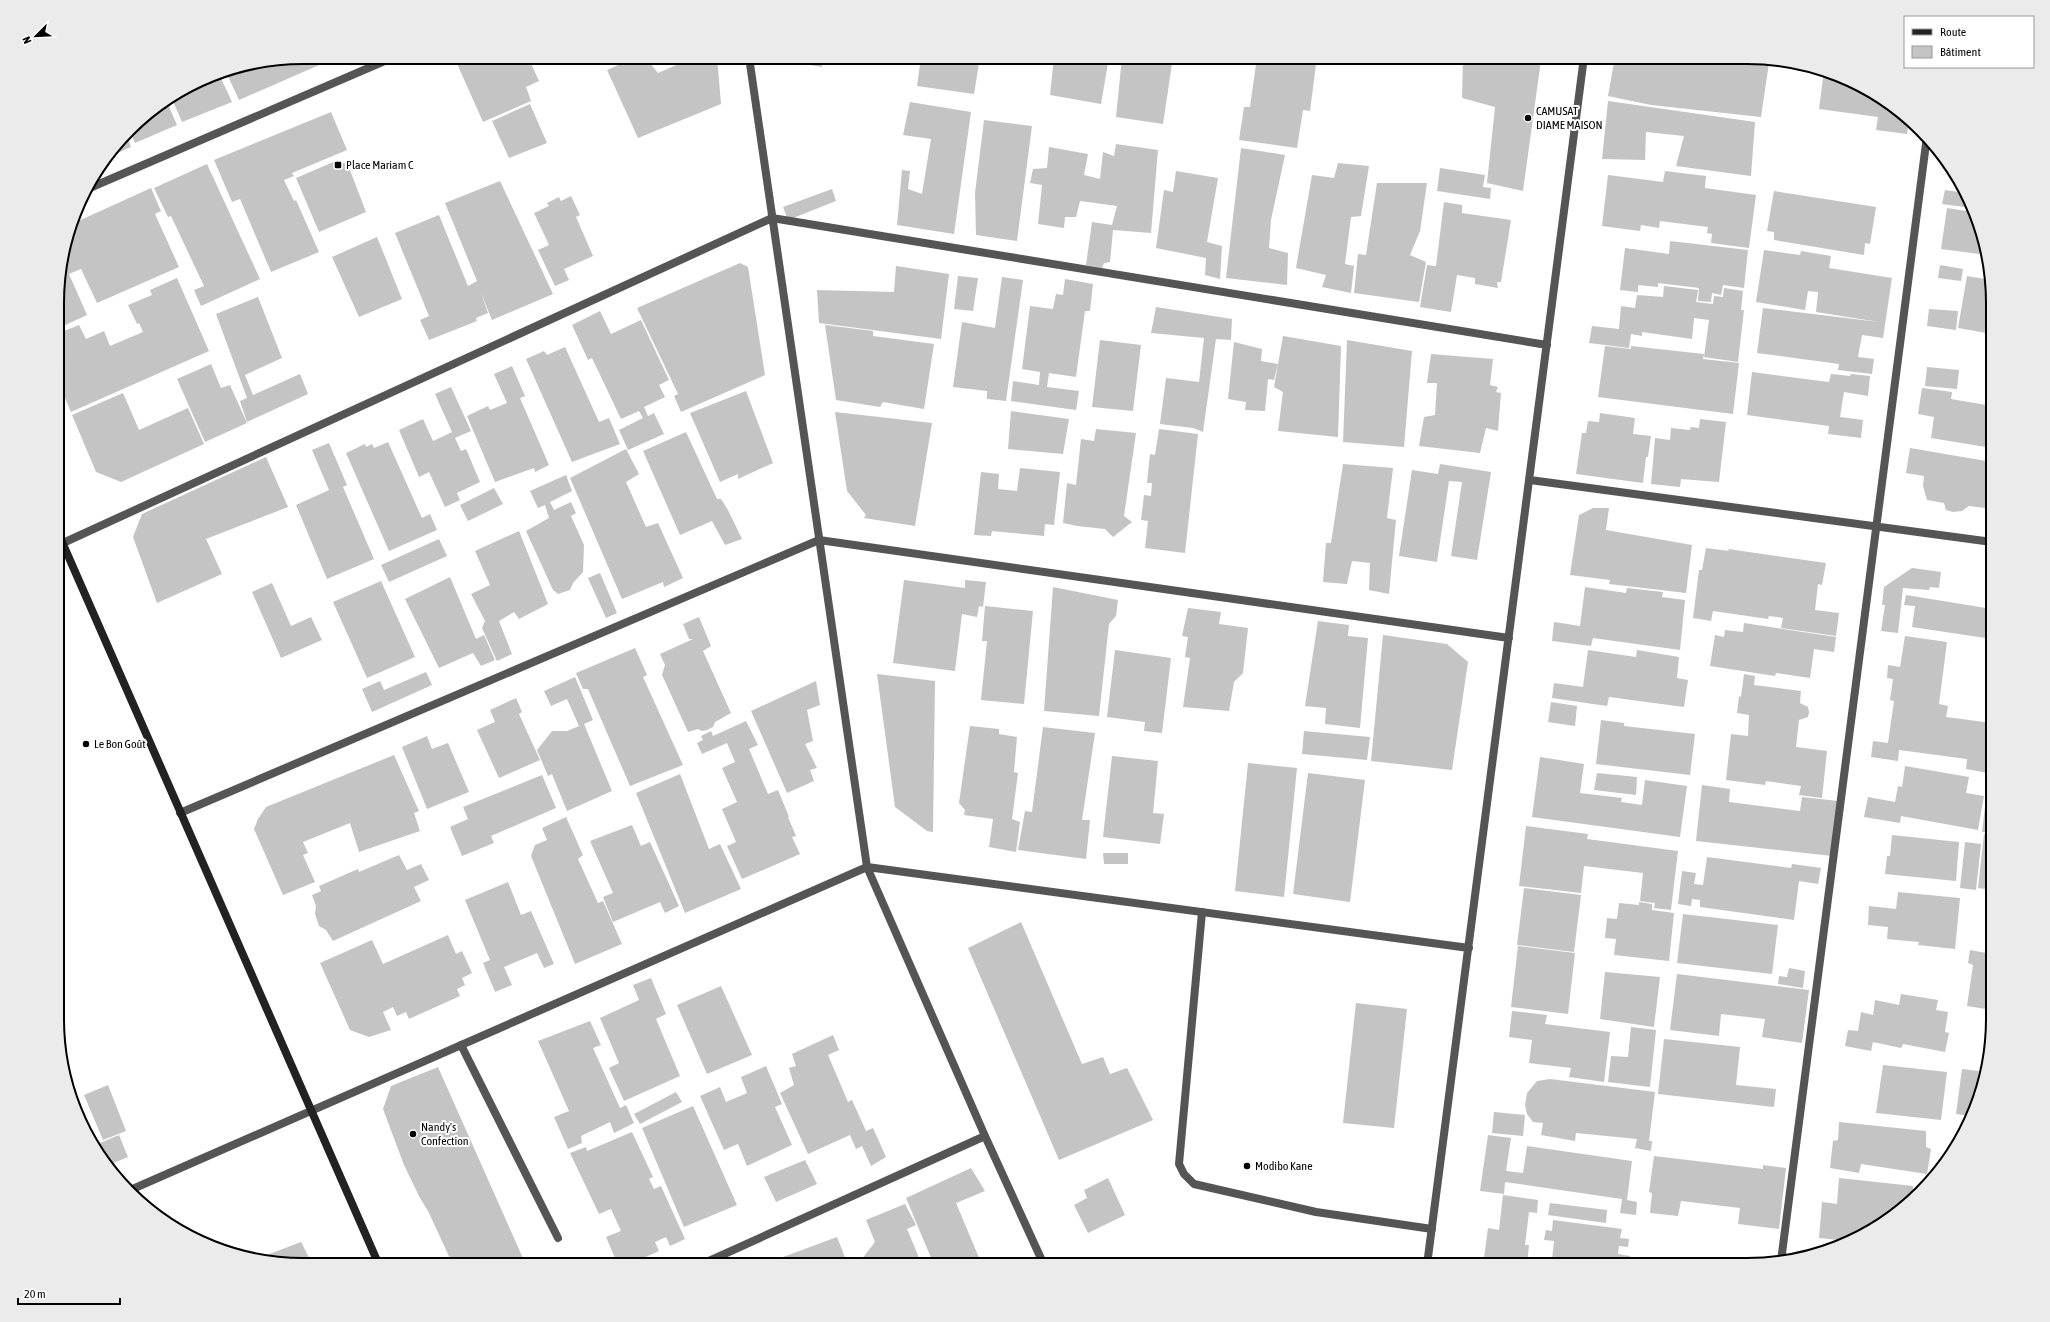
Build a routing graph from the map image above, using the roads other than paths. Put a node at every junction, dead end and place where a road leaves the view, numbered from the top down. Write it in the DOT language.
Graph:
graph roads {
  1 [pos="378,64"];
  2 [pos="750,64"];
  3 [pos="1583,64"];
  4 [pos="1926,144"];
  5 [pos="95,186"];
  6 [pos="772,218"];
  7 [pos="1547,345"];
  8 [pos="1530,480"];
  9 [pos="1876,527"];
  10 [pos="819,540"];
  11 [pos="1986,541"];
  12 [pos="64,543"];
  13 [pos="64,545"];
  14 [pos="1509,638"];
  15 [pos="180,813"];
  16 [pos="867,867"];
  17 [pos="1202,912"];
  18 [pos="1469,948"];
  19 [pos="461,1045"];
  20 [pos="311,1111"];
  21 [pos="985,1136"];
  22 [pos="134,1188"];
  23 [pos="1432,1229"];
  24 [pos="558,1238"];
  25 [pos="1782,1255"];
  26 [pos="376,1258"];
  27 [pos="715,1258"];
  28 [pos="1041,1258"];
  29 [pos="1428,1258"];
  1 -- 5 [label="street"];
  2 -- 6 [label="street"];
  3 -- 7 [label="street"];
  4 -- 9 [label="street"];
  6 -- 7 [label="street"];
  6 -- 10 [label="street"];
  6 -- 12 [label="street"];
  7 -- 8 [label="street"];
  8 -- 9 [label="street"];
  8 -- 14 [label="street"];
  9 -- 11 [label="street"];
  9 -- 25 [label="street"];
  10 -- 14 [label="street"];
  10 -- 15 [label="street"];
  10 -- 16 [label="street"];
  13 -- 15 [label="street"];
  14 -- 18 [label="street"];
  15 -- 20 [label="street"];
  16 -- 17 [label="street"];
  16 -- 19 [label="street"];
  16 -- 21 [label="street"];
  17 -- 18 [label="street"];
  17 -- 23 [label="street"];
  18 -- 23 [label="street"];
  19 -- 20 [label="street"];
  19 -- 24 [label="street"];
  20 -- 22 [label="street"];
  20 -- 26 [label="street"];
  21 -- 27 [label="street"];
  21 -- 28 [label="street"];
  23 -- 29 [label="street"];
}
